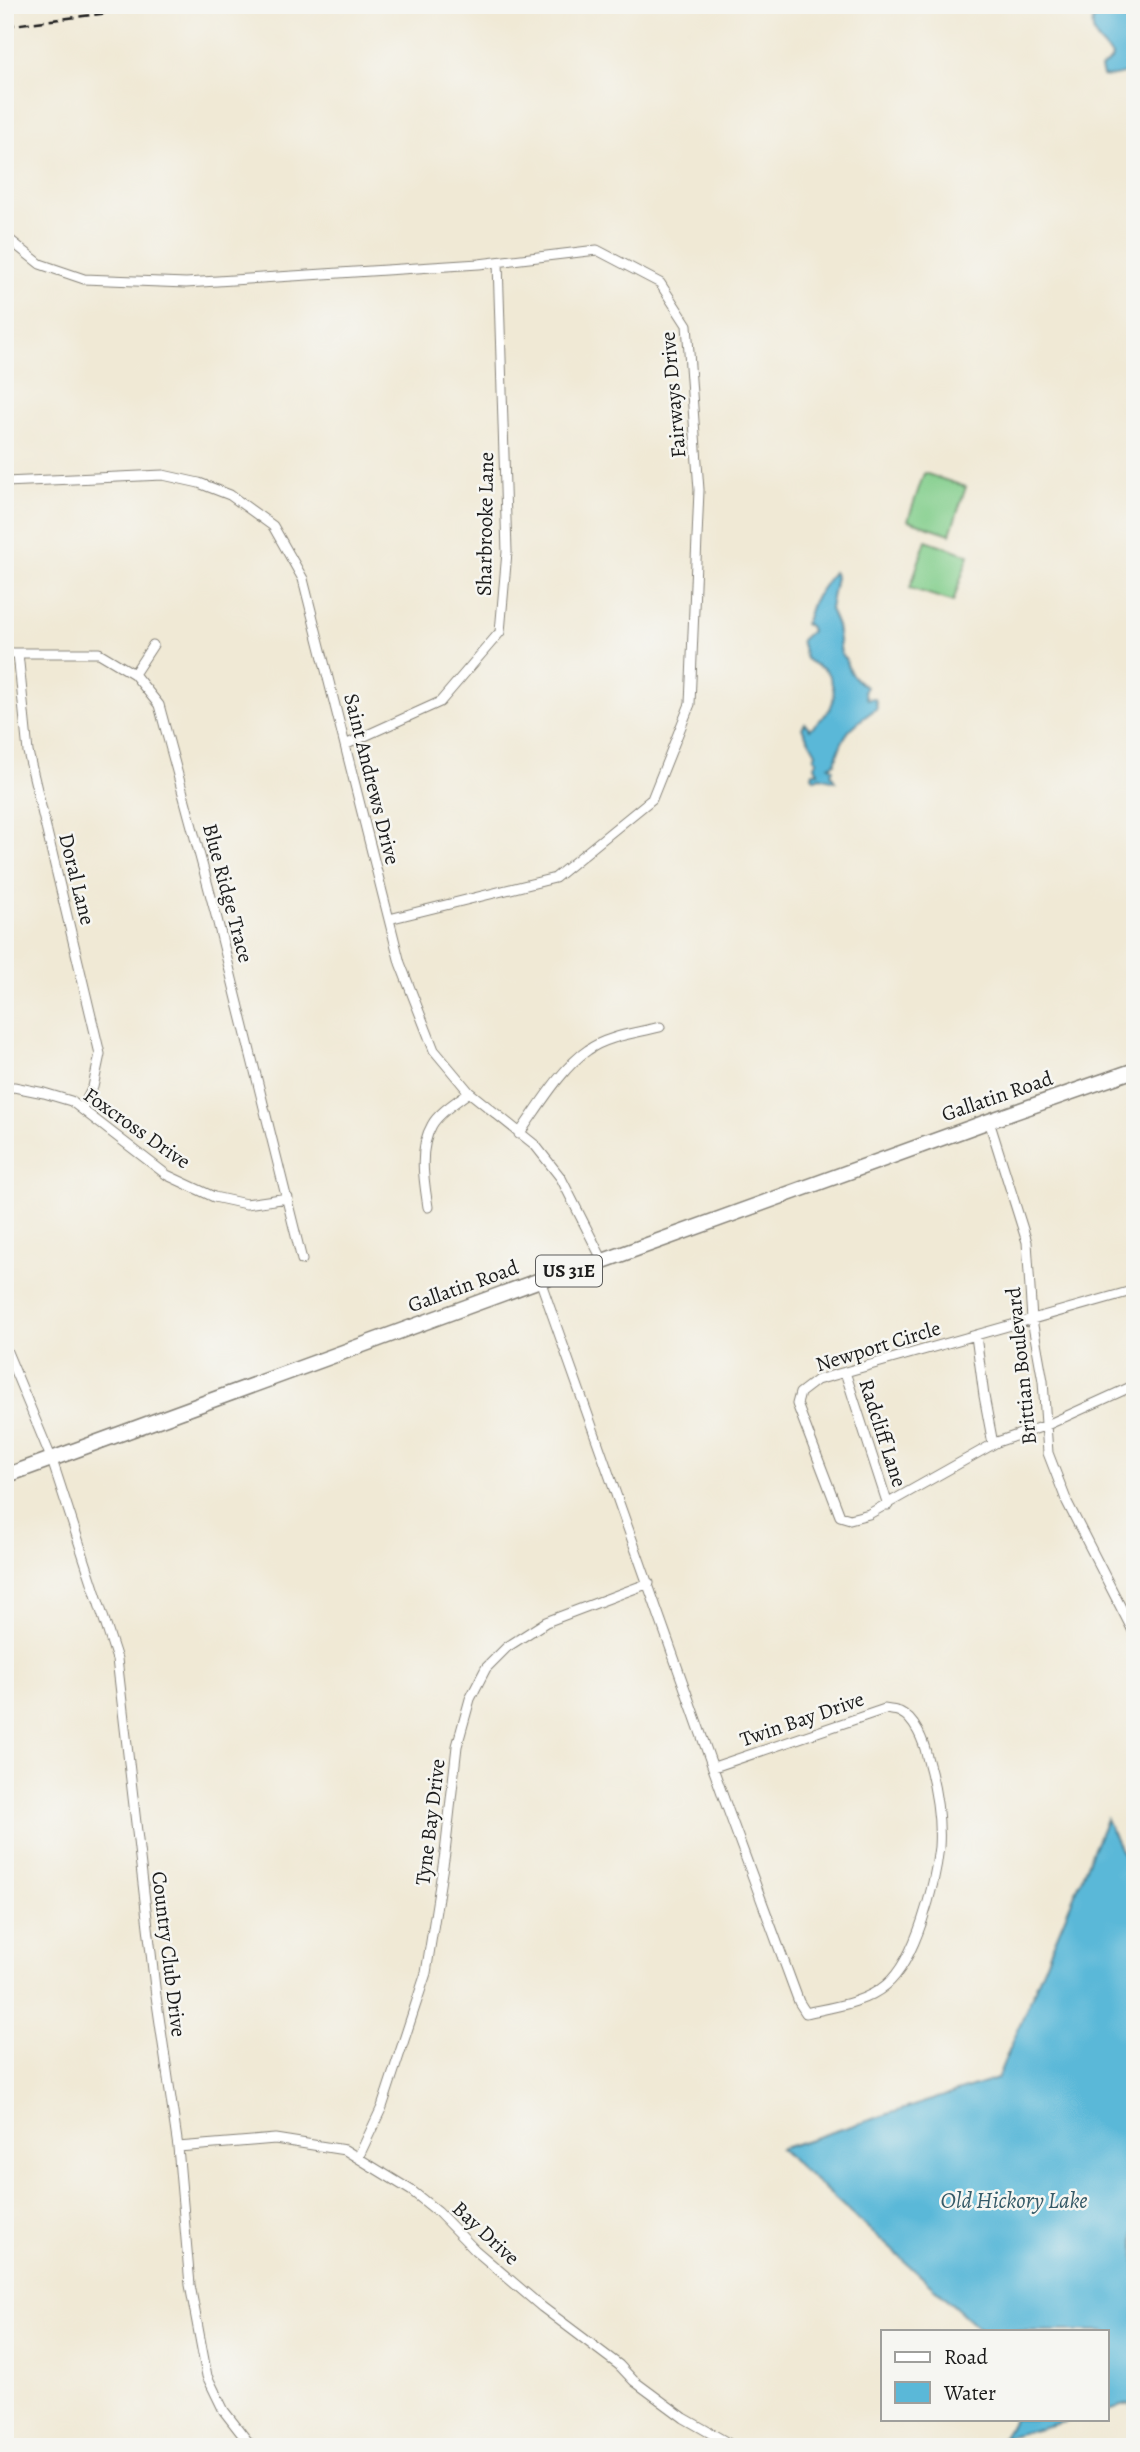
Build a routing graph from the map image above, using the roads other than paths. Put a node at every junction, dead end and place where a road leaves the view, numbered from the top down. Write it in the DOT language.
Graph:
graph roads {
  1 [pos="5,236"];
  2 [pos="498,262"];
  3 [pos="5,482"];
  4 [pos="153,645"];
  5 [pos="5,653"];
  6 [pos="18,653"];
  7 [pos="134,674"];
  8 [pos="345,745"];
  9 [pos="389,919"];
  10 [pos="660,1027"];
  11 [pos="1135,1070"];
  12 [pos="5,1088"];
  13 [pos="469,1091"];
  14 [pos="82,1109"];
  15 [pos="989,1121"];
  16 [pos="519,1134"];
  17 [pos="288,1198"];
  18 [pos="428,1207"];
  19 [pos="302,1260"];
  20 [pos="603,1261"];
  21 [pos="540,1280"];
  22 [pos="1135,1290"];
  23 [pos="1032,1320"];
  24 [pos="976,1336"];
  25 [pos="5,1346"];
  26 [pos="845,1372"];
  27 [pos="1135,1385"];
  28 [pos="1047,1425"];
  29 [pos="993,1444"];
  30 [pos="52,1460"];
  31 [pos="5,1476"];
  32 [pos="888,1505"];
  33 [pos="649,1583"];
  34 [pos="1135,1635"];
  35 [pos="714,1767"];
  36 [pos="178,2147"];
  37 [pos="358,2158"];
  38 [pos="252,2447"];
  39 [pos="734,2447"];
  1 -- 2 [label="street, Fairways Drive"];
  2 -- 8 [label="street, Sharbrooke Lane"];
  2 -- 9 [label="street, Fairways Drive"];
  3 -- 8 [label="street, Saint Andrews Drive"];
  4 -- 7 [label="street"];
  5 -- 6 [label="street, Blue Ridge Trace"];
  6 -- 7 [label="street, Blue Ridge Trace"];
  6 -- 14 [label="street, Doral Lane"];
  7 -- 17 [label="street, Blue Ridge Trace"];
  8 -- 9 [label="street, Saint Andrews Drive"];
  9 -- 13 [label="street, Saint Andrews Drive"];
  10 -- 16 [label="street"];
  11 -- 15 [label="main road, Gallatin Road / US 31E"];
  12 -- 14 [label="street, Foxcross Drive"];
  13 -- 16 [label="street, Saint Andrews Drive"];
  13 -- 18 [label="street"];
  14 -- 17 [label="street, Foxcross Drive"];
  15 -- 20 [label="main road, Gallatin Road / US 31E"];
  15 -- 23 [label="street, Brittian Boulevard"];
  16 -- 20 [label="street, Saint Andrews Drive"];
  17 -- 19 [label="street, Blue Ridge Trace"];
  20 -- 21 [label="main road, Gallatin Road / US 31E"];
  21 -- 30 [label="main road, Gallatin Road / US 31E"];
  21 -- 33 [label="street"];
  22 -- 23 [label="street, Newport Circle"];
  23 -- 24 [label="street, Newport Circle"];
  23 -- 28 [label="street, Brittian Boulevard"];
  24 -- 26 [label="street, Newport Circle"];
  24 -- 29 [label="street"];
  25 -- 30 [label="street, Country Club Drive"];
  26 -- 32 [label="street, Radcliff Lane"];
  26 -- 32 [label="street, Newport Circle"];
  27 -- 28 [label="street, Newport Circle"];
  28 -- 29 [label="street, Newport Circle"];
  28 -- 34 [label="street, Brittian Boulevard"];
  29 -- 32 [label="street, Newport Circle"];
  30 -- 31 [label="main road, Gallatin Road / US 31E"];
  30 -- 36 [label="street, Country Club Drive"];
  33 -- 35 [label="street"];
  33 -- 37 [label="street, Tyne Bay Drive"];
  35 -- 35 [label="street, Twin Bay Drive"];
  36 -- 37 [label="street, Bay Drive"];
  36 -- 38 [label="street, Country Club Drive"];
  37 -- 39 [label="street, Bay Drive"];
}
